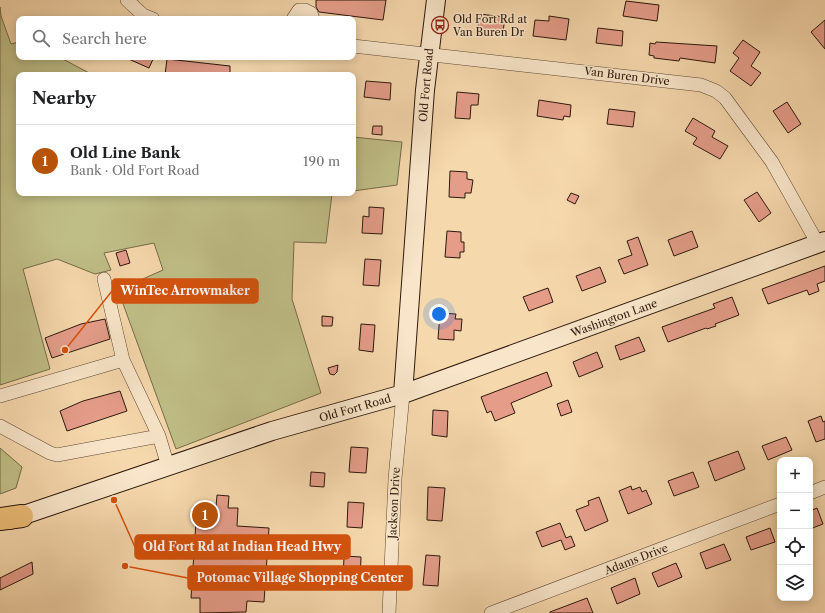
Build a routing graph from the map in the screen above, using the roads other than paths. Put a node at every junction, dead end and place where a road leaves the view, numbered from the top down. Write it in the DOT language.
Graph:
graph roads {
  1 [pos="127,0"];
  2 [pos="436,0"];
  3 [pos="146,16"];
  4 [pos="295,16"];
  5 [pos="312,16"];
  6 [pos="356,46"];
  7 [pos="428,55"];
  8 [pos="821,243"];
  9 [pos="104,279"];
  10 [pos="123,360"];
  11 [pos="403,394"];
  12 [pos="0,396"];
  13 [pos="0,426"];
  14 [pos="159,436"];
  15 [pos="168,466"];
  16 [pos="825,487"];
  17 [pos="813,492"];
  18 [pos="777,505"];
  19 [pos="22,516"];
  20 [pos="0,520"];
  21 [pos="0,523"];
  22 [pos="388,613"];
  23 [pos="491,613"];
  1 -- 3 [label="street"];
  2 -- 7 [label="main road, Old Fort Road"];
  4 -- 5 [label="street"];
  6 -- 7 [label="street, Van Buren Drive"];
  7 -- 8 [label="street, Van Buren Drive"];
  7 -- 11 [label="main road, Old Fort Road"];
  8 -- 11 [label="main road, Washington Lane"];
  9 -- 10 [label="street"];
  10 -- 12 [label="street"];
  10 -- 14 [label="street"];
  11 -- 15 [label="main road, Old Fort Road"];
  11 -- 22 [label="street, Jackson Drive"];
  13 -- 14 [label="street"];
  14 -- 15 [label="street"];
  15 -- 19 [label="main road, Old Fort Road"];
  16 -- 17 [label="street"];
  18 -- 23 [label="street, Adams Drive"];
  19 -- 20 [label="highway"];
  19 -- 21 [label="main road, Old Fort Road"];
}
